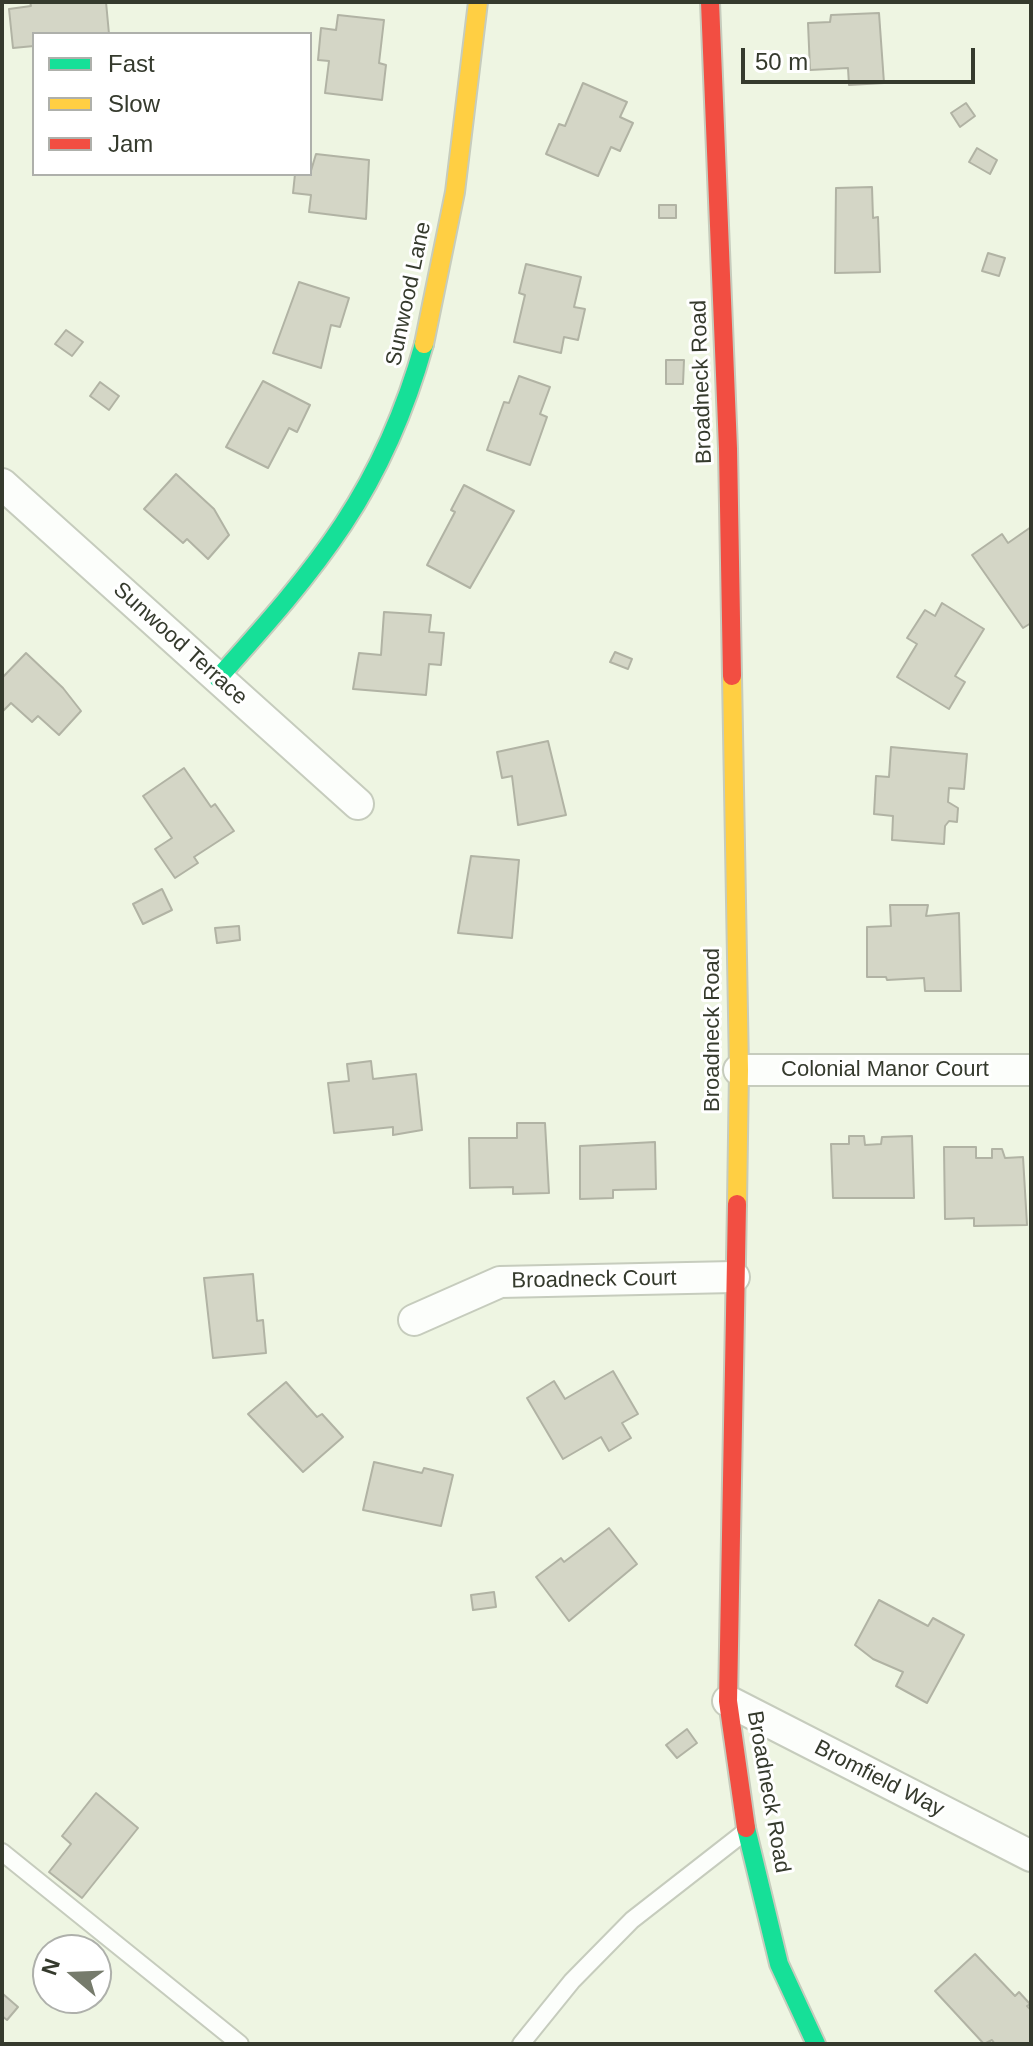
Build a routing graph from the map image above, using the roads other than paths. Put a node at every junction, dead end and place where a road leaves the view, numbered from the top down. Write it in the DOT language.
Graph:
graph roads {
  1 [pos="478,2"];
  2 [pos="710,2"];
  3 [pos="2,484"];
  4 [pos="218,678"];
  5 [pos="358,804"];
  6 [pos="739,1070"];
  7 [pos="1031,1070"];
  8 [pos="734,1277"];
  9 [pos="414,1320"];
  10 [pos="728,1701"];
  11 [pos="747,1830"];
  12 [pos="2,1852"];
  13 [pos="1031,1856"];
  14 [pos="240,2044"];
  15 [pos="521,2044"];
  16 [pos="816,2044"];
  1 -- 4 [label="street, Sunwood Lane"];
  2 -- 6 [label="street, Broadneck Road"];
  3 -- 4 [label="street, Sunwood Terrace"];
  4 -- 5 [label="street, Sunwood Terrace"];
  6 -- 7 [label="street, Colonial Manor Court"];
  6 -- 8 [label="street, Broadneck Road"];
  8 -- 9 [label="street, Broadneck Court"];
  8 -- 10 [label="street, Broadneck Road"];
  10 -- 11 [label="street, Broadneck Road"];
  10 -- 13 [label="street, Bromfield Way"];
  11 -- 15 [label="lane"];
  11 -- 16 [label="street, Broadneck Road"];
  12 -- 14 [label="lane"];
}
